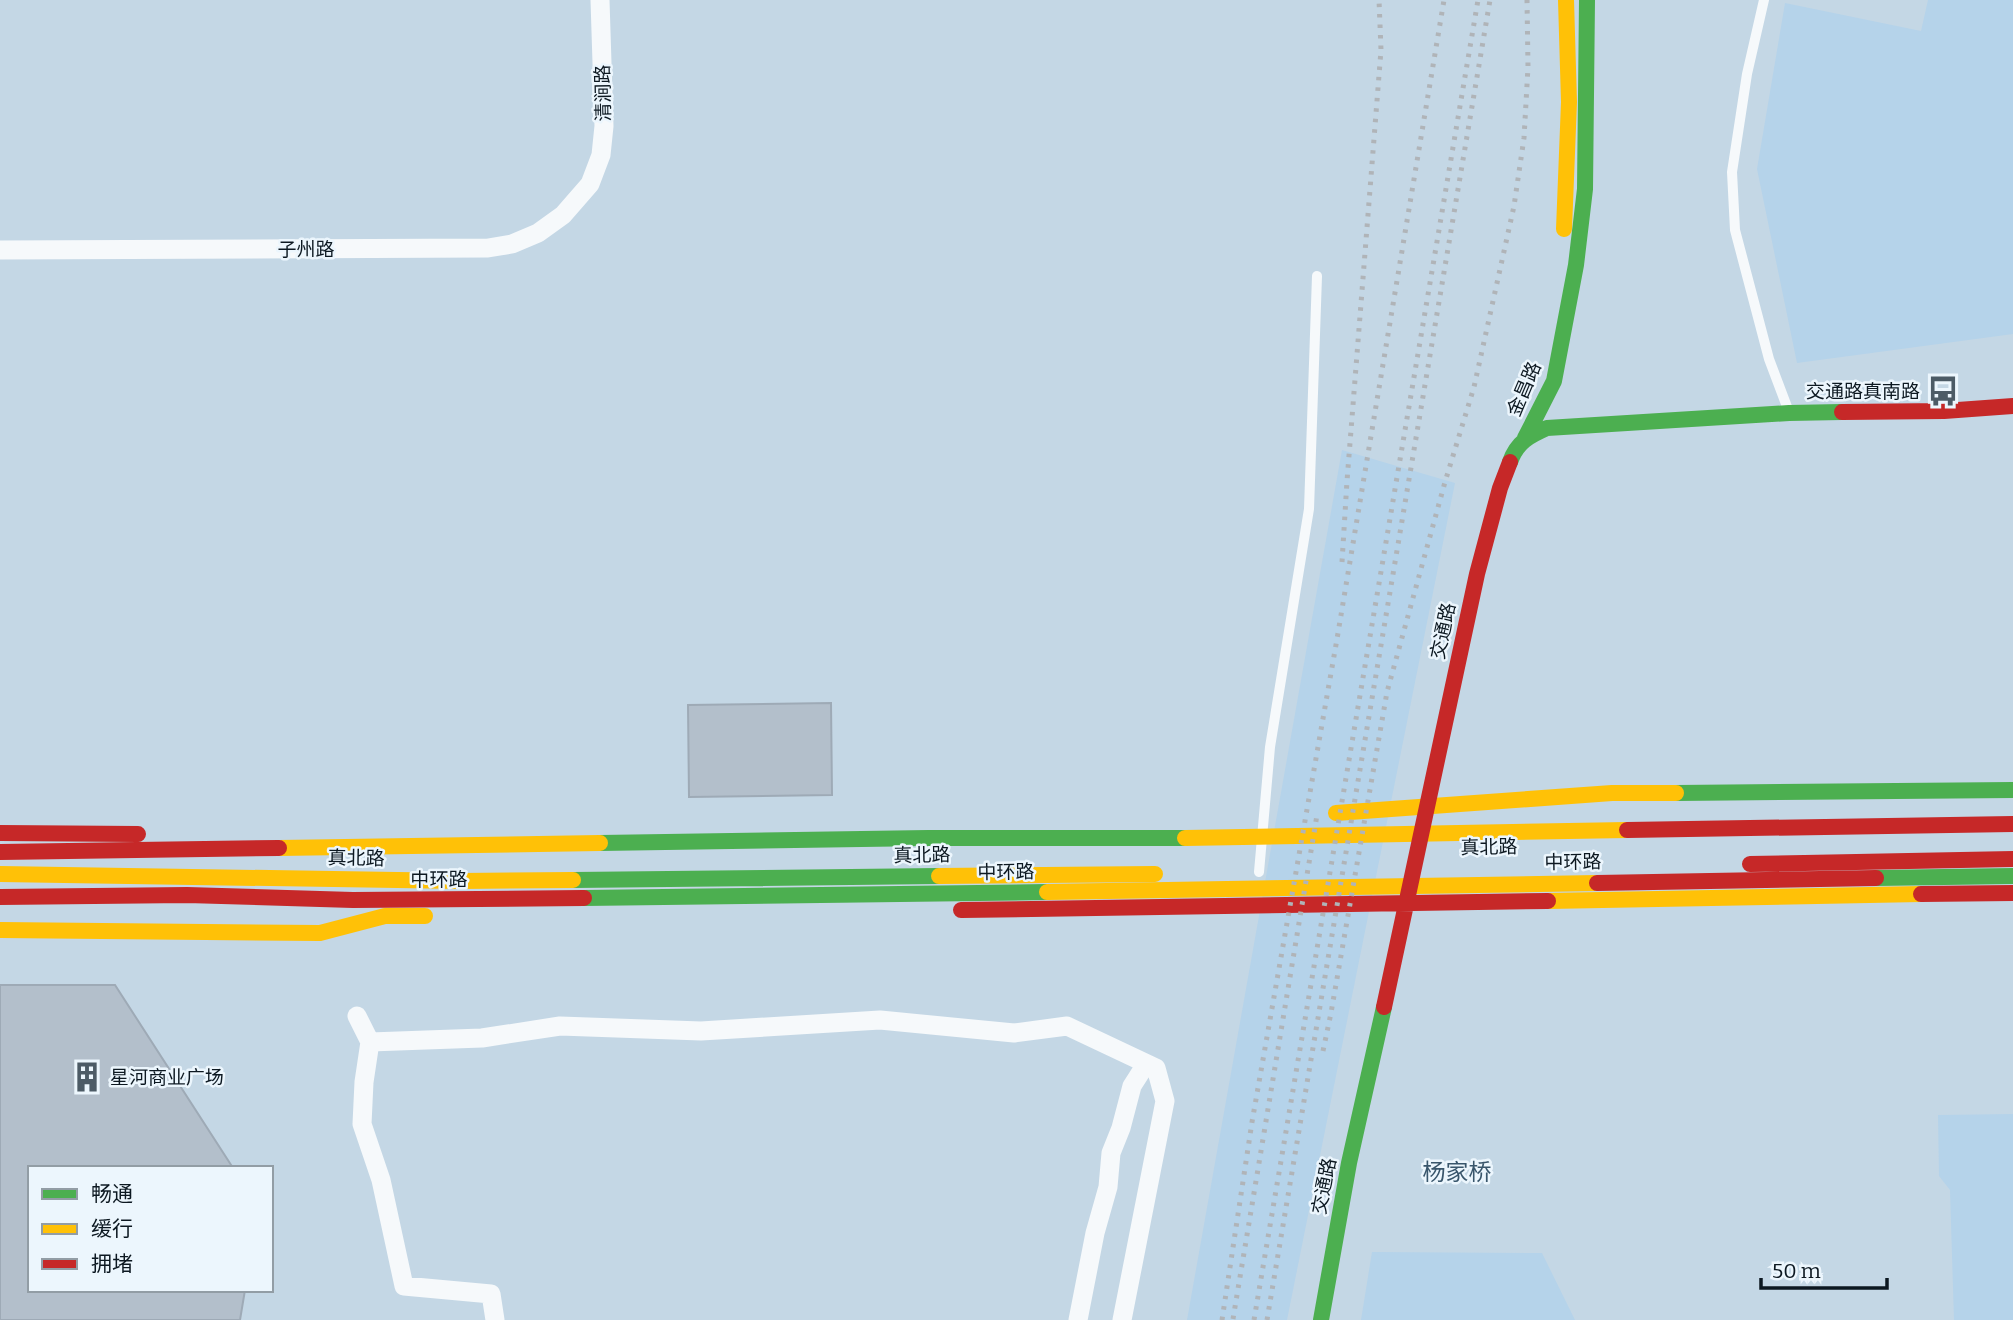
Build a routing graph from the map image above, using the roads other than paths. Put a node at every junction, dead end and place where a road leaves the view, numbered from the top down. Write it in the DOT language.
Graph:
graph roads {
  1 [pos="600,0"];
  2 [pos="1566,0"];
  3 [pos="1587,0"];
  4 [pos="1764,0"];
  5 [pos="590,184"];
  6 [pos="0,250"];
  7 [pos="1317,276"];
  8 [pos="1551,312"];
  9 [pos="1538,376"];
  10 [pos="2013,406"];
  11 [pos="1789,414"];
  12 [pos="1525,438"];
  13 [pos="2013,790"];
  14 [pos="1325,814"];
  15 [pos="1284,816"];
  16 [pos="1244,818"];
  17 [pos="1151,822"];
  18 [pos="2013,824"];
  19 [pos="0,833"];
  20 [pos="928,838"];
  21 [pos="0,852"];
  22 [pos="2013,859"];
  23 [pos="1734,864"];
  24 [pos="1427,869"];
  25 [pos="1399,870"];
  26 [pos="1266,872"];
  27 [pos="1172,873"];
  28 [pos="1241,873"];
  29 [pos="0,874"];
  30 [pos="2013,876"];
  31 [pos="298,878"];
  32 [pos="2013,893"];
  33 [pos="0,897"];
  34 [pos="353,900"];
  35 [pos="939,910"];
  36 [pos="149,911"];
  37 [pos="0,912"];
  38 [pos="27,912"];
  39 [pos="81,915"];
  40 [pos="440,915"];
  41 [pos="330,916"];
  42 [pos="385,916"];
  43 [pos="0,919"];
  44 [pos="0,930"];
  45 [pos="358,1016"];
  46 [pos="370,1042"];
  47 [pos="1146,1064"];
  48 [pos="495,1320"];
  49 [pos="1078,1320"];
  50 [pos="1122,1320"];
  51 [pos="1321,1320"];
  1 -- 5 [label="street, 清涧路"];
  2 -- 8 [label="main road"];
  3 -- 12 [label="main road, 金昌路"];
  4 -- 11 [label="lane"];
  5 -- 6 [label="street, 子州路"];
  7 -- 26 [label="lane"];
  9 -- 12 [label="main road, 金昌路"];
  10 -- 11 [label="main road"];
  11 -- 12 [label="main road"];
  12 -- 51 [label="main road, 交通路"];
  13 -- 14 [label="main road"];
  15 -- 16 [label="main road"];
  17 -- 20 [label="main road"];
  18 -- 20 [label="main road, 中环路"];
  19 -- 31 [label="main road"];
  20 -- 21 [label="main road, 中环路"];
  22 -- 23 [label="main road"];
  24 -- 25 [label="main road"];
  26 -- 28 [label="main road"];
  27 -- 31 [label="main road, 真北路"];
  29 -- 31 [label="main road, 真北路"];
  30 -- 34 [label="main road, 中环路"];
  32 -- 35 [label="main road"];
  33 -- 34 [label="main road, 中环路"];
  34 -- 36 [label="main road"];
  37 -- 38 [label="main road"];
  39 -- 43 [label="main road"];
  40 -- 42 [label="main road"];
  41 -- 42 [label="main road"];
  42 -- 44 [label="main road"];
  45 -- 46 [label="street"];
  46 -- 47 [label="street"];
  46 -- 48 [label="street"];
  47 -- 49 [label="street"];
  47 -- 50 [label="street"];
}
